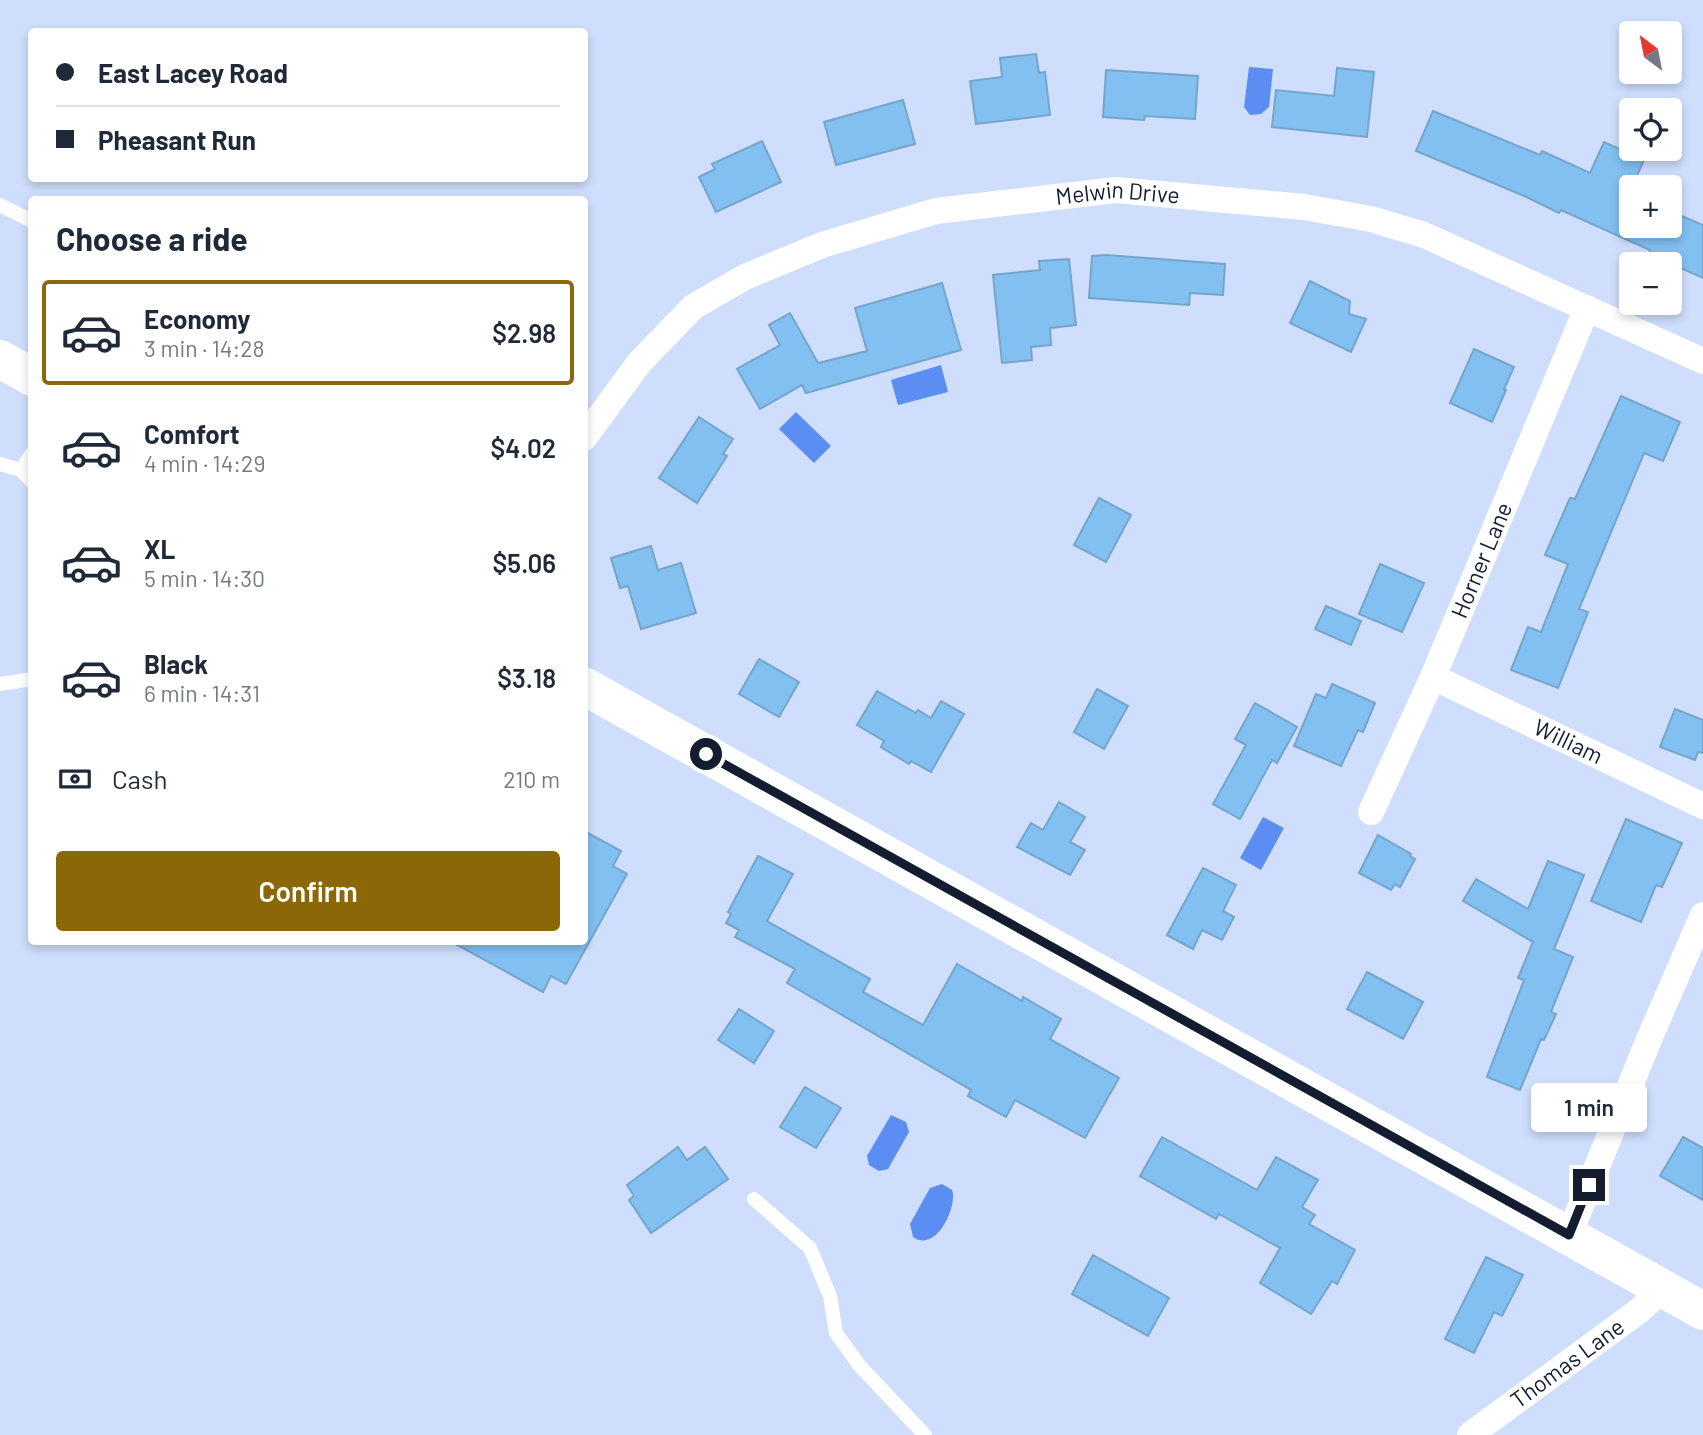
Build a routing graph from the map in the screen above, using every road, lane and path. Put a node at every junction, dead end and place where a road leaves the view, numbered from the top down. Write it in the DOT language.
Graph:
graph roads {
  1 [pos="0,205"];
  2 [pos="28,219"];
  3 [pos="1587,308"];
  4 [pos="0,359"];
  5 [pos="1703,361"];
  6 [pos="28,375"];
  7 [pos="588,433"];
  8 [pos="28,459"];
  9 [pos="0,464"];
  10 [pos="21,470"];
  11 [pos="28,478"];
  12 [pos="1433,677"];
  13 [pos="28,680"];
  14 [pos="0,684"];
  15 [pos="588,688"];
  16 [pos="1703,806"];
  17 [pos="1371,812"];
  18 [pos="1703,915"];
  19 [pos="754,1199"];
  20 [pos="1569,1235"];
  21 [pos="1663,1289"];
  22 [pos="1703,1311"];
  23 [pos="925,1435"];
  24 [pos="1470,1435"];
  1 -- 2 [label="lane"];
  3 -- 5 [label="street, Melwin Drive"];
  3 -- 7 [label="street, Melwin Drive"];
  3 -- 12 [label="street, Horner Lane"];
  4 -- 6 [label="street"];
  8 -- 10 [label="lane"];
  9 -- 10 [label="lane"];
  10 -- 11 [label="lane"];
  12 -- 16 [label="street, William"];
  12 -- 17 [label="street, Horner Lane"];
  13 -- 14 [label="lane"];
  15 -- 20 [label="street"];
  18 -- 20 [label="street"];
  19 -- 23 [label="lane"];
  20 -- 21 [label="street"];
  21 -- 22 [label="street"];
  21 -- 24 [label="street, Thomas Lane"];
}
